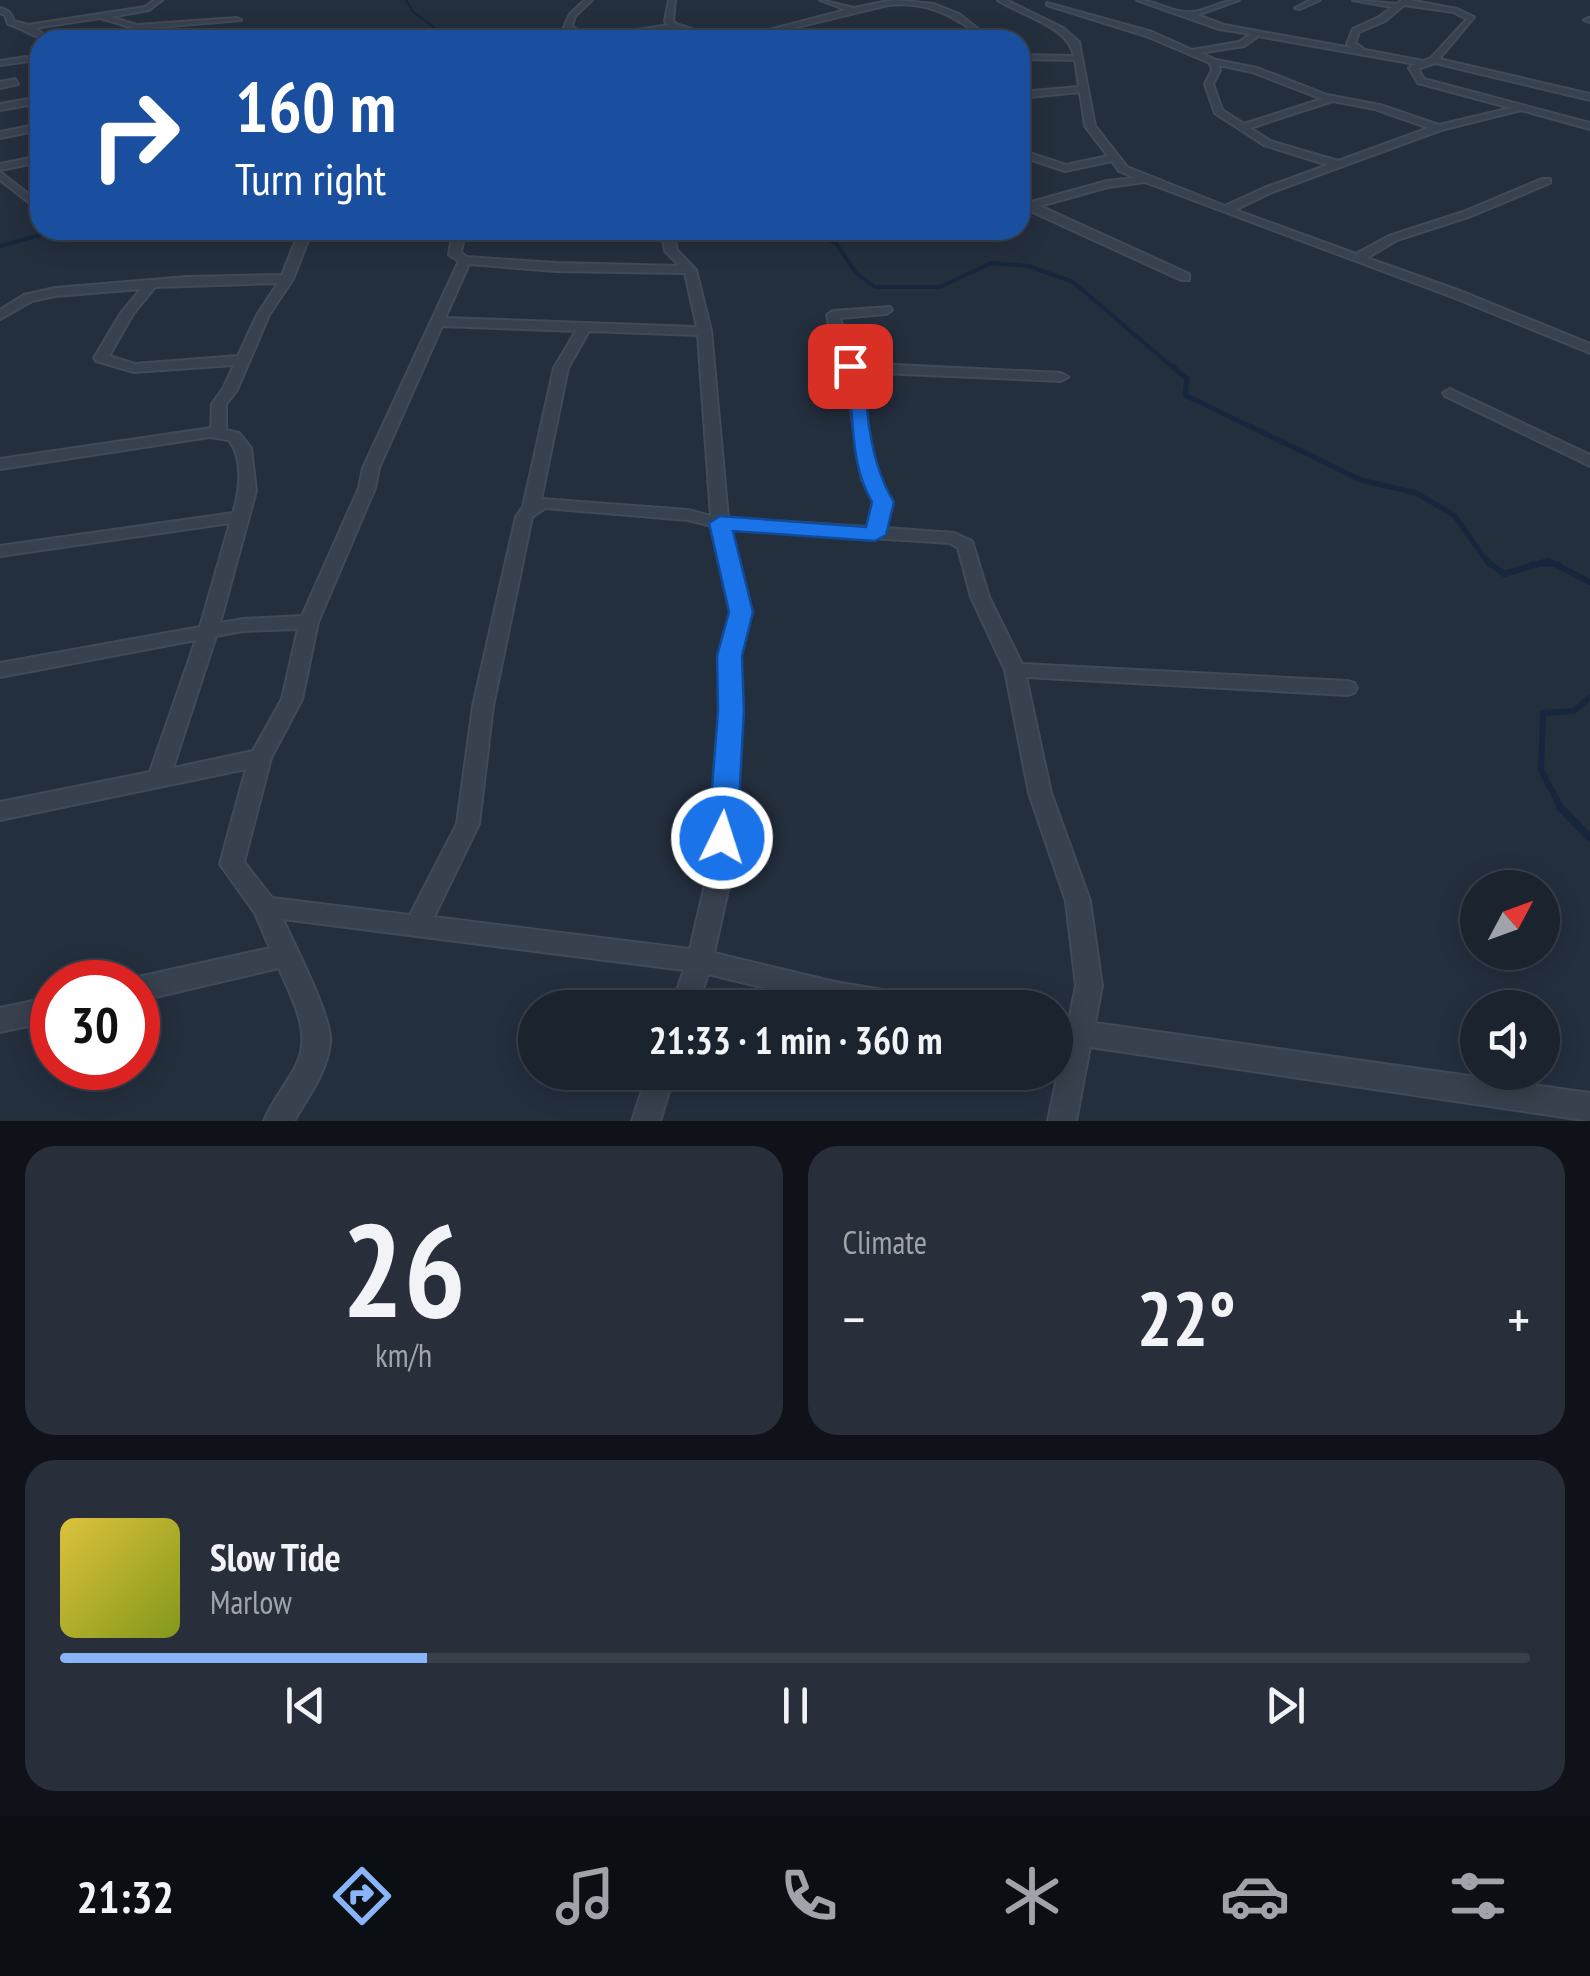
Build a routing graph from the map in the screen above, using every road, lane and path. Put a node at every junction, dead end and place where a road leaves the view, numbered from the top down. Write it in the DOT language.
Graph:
graph roads {
  1 [pos="82,0"];
  2 [pos="93,0"];
  3 [pos="159,0"];
  4 [pos="589,0"];
  5 [pos="672,0"];
  6 [pos="1001,0"];
  7 [pos="1070,0"];
  8 [pos="1140,0"];
  9 [pos="1236,0"];
  10 [pos="1316,0"];
  11 [pos="1356,0"];
  12 [pos="822,1"];
  13 [pos="1402,3"];
  14 [pos="1049,4"];
  15 [pos="1020,8"];
  16 [pos="1298,8"];
  17 [pos="0,10"];
  18 [pos="853,10"];
  19 [pos="1190,15"];
  20 [pos="100,16"];
  21 [pos="238,20"];
  22 [pos="28,26"];
  23 [pos="673,26"];
  24 [pos="33,30"];
  25 [pos="131,30"];
  26 [pos="160,30"];
  27 [pos="572,30"];
  28 [pos="643,30"];
  29 [pos="686,30"];
  30 [pos="774,30"];
  31 [pos="977,30"];
  32 [pos="1256,34"];
  33 [pos="1192,52"];
  34 [pos="1363,52"];
  35 [pos="1030,57"];
  36 [pos="26,58"];
  37 [pos="1079,58"];
  38 [pos="1434,60"];
  39 [pos="0,62"];
  40 [pos="1214,62"];
  41 [pos="1420,63"];
  42 [pos="16,82"];
  43 [pos="0,86"];
  44 [pos="1084,89"];
  45 [pos="1030,95"];
  46 [pos="1590,97"];
  47 [pos="1332,99"];
  48 [pos="30,102"];
  49 [pos="0,108"];
  50 [pos="1520,108"];
  51 [pos="1590,126"];
  52 [pos="1243,127"];
  53 [pos="1438,128"];
  54 [pos="30,129"];
  55 [pos="0,135"];
  56 [pos="1030,156"];
  57 [pos="1111,158"];
  58 [pos="30,161"];
  59 [pos="1340,165"];
  60 [pos="0,167"];
  61 [pos="0,176"];
  62 [pos="1144,180"];
  63 [pos="1546,181"];
  64 [pos="30,204"];
  65 [pos="1030,204"];
  66 [pos="1030,207"];
  67 [pos="1226,210"];
  68 [pos="302,240"];
  69 [pos="457,240"];
  70 [pos="669,240"];
  71 [pos="1359,258"];
  72 [pos="465,260"];
  73 [pos="690,270"];
  74 [pos="1185,277"];
  75 [pos="287,279"];
  76 [pos="151,284"];
  77 [pos="886,310"];
  78 [pos="0,315"];
  79 [pos="438,322"];
  80 [pos="585,327"];
  81 [pos="704,331"];
  82 [pos="1590,332"];
  83 [pos="1569,339"];
  84 [pos="1590,349"];
  85 [pos="243,360"];
  86 [pos="850,366"];
  87 [pos="1061,376"];
  88 [pos="1450,393"];
  89 [pos="218,433"];
  90 [pos="1590,462"];
  91 [pos="0,464"];
  92 [pos="531,508"];
  93 [pos="240,516"];
  94 [pos="720,523"];
  95 [pos="875,535"];
  96 [pos="0,551"];
  97 [pos="309,622"];
  98 [pos="208,632"];
  99 [pos="0,670"];
  100 [pos="1014,670"];
  101 [pos="1346,688"];
  102 [pos="260,758"];
  103 [pos="158,779"];
  104 [pos="0,812"];
  105 [pos="266,907"];
  106 [pos="418,924"];
  107 [pos="288,955"];
  108 [pos="700,961"];
  109 [pos="160,984"];
  110 [pos="690,990"];
  111 [pos="820,990"];
  112 [pos="30,1013"];
  113 [pos="0,1020"];
  114 [pos="1073,1022"];
  115 [pos="1073,1033"];
  116 [pos="656,1090"];
  117 [pos="1064,1090"];
  118 [pos="1590,1107"];
  119 [pos="278,1121"];
  120 [pos="646,1121"];
  121 [pos="1062,1121"];
  1 -- 2 [label="street"];
  3 -- 20 [label="street"];
  4 -- 27 [label="street"];
  5 -- 23 [label="street"];
  6 -- 15 [label="street"];
  7 -- 14 [label="street"];
  8 -- 19 [label="street"];
  9 -- 19 [label="street"];
  10 -- 16 [label="street"];
  11 -- 13 [label="street"];
  12 -- 18 [label="street"];
  13 -- 34 [label="street"];
  13 -- 38 [label="street"];
  14 -- 15 [label="street"];
  14 -- 33 [label="street"];
  15 -- 37 [label="street"];
  17 -- 22 [label="street"];
  18 -- 30 [label="street"];
  18 -- 31 [label="street"];
  19 -- 32 [label="street"];
  20 -- 22 [label="street"];
  20 -- 25 [label="street"];
  21 -- 26 [label="street"];
  22 -- 24 [label="street"];
  23 -- 28 [label="street"];
  23 -- 29 [label="street"];
  32 -- 33 [label="street"];
  32 -- 34 [label="street"];
  33 -- 40 [label="street"];
  34 -- 41 [label="street"];
  35 -- 37 [label="street"];
  36 -- 39 [label="street"];
  37 -- 44 [label="street"];
  38 -- 41 [label="street"];
  38 -- 46 [label="street"];
  40 -- 47 [label="street"];
  40 -- 52 [label="street"];
  41 -- 50 [label="street"];
  42 -- 43 [label="street"];
  44 -- 45 [label="street"];
  44 -- 57 [label="street"];
  47 -- 52 [label="street"];
  47 -- 53 [label="street"];
  48 -- 49 [label="street"];
  50 -- 51 [label="street"];
  50 -- 53 [label="street"];
  52 -- 59 [label="street"];
  53 -- 59 [label="street"];
  54 -- 55 [label="street"];
  56 -- 57 [label="street"];
  57 -- 62 [label="street"];
  58 -- 60 [label="street"];
  59 -- 67 [label="street"];
  61 -- 64 [label="street"];
  62 -- 65 [label="street"];
  62 -- 67 [label="street"];
  63 -- 71 [label="street"];
  66 -- 74 [label="street"];
  67 -- 71 [label="street"];
  68 -- 75 [label="street"];
  69 -- 72 [label="street"];
  70 -- 73 [label="street"];
  71 -- 83 [label="street"];
  72 -- 73 [label="street"];
  72 -- 79 [label="street"];
  73 -- 81 [label="street"];
  75 -- 76 [label="street"];
  75 -- 85 [label="street"];
  76 -- 78 [label="street"];
  76 -- 85 [label="street"];
  77 -- 86 [label="street"];
  79 -- 80 [label="street"];
  79 -- 97 [label="street"];
  80 -- 81 [label="street"];
  80 -- 92 [label="street"];
  81 -- 94 [label="street"];
  82 -- 83 [label="street"];
  83 -- 84 [label="street"];
  85 -- 89 [label="street"];
  86 -- 87 [label="street"];
  86 -- 95 [label="street"];
  88 -- 90 [label="street"];
  89 -- 91 [label="street"];
  89 -- 93 [label="street"];
  92 -- 94 [label="street"];
  92 -- 106 [label="street"];
  93 -- 96 [label="street"];
  93 -- 98 [label="street"];
  94 -- 95 [label="street"];
  94 -- 108 [label="street"];
  95 -- 100 [label="street"];
  97 -- 98 [label="street"];
  97 -- 102 [label="street"];
  98 -- 99 [label="street"];
  98 -- 103 [label="street"];
  100 -- 101 [label="street"];
  100 -- 114 [label="street"];
  102 -- 103 [label="street"];
  102 -- 105 [label="street"];
  103 -- 104 [label="street"];
  105 -- 106 [label="street"];
  105 -- 107 [label="street"];
  106 -- 108 [label="street"];
  107 -- 109 [label="street"];
  107 -- 119 [label="street"];
  108 -- 110 [label="street"];
  108 -- 111 [label="street"];
  112 -- 113 [label="street"];
  115 -- 118 [label="street"];
  116 -- 120 [label="street"];
  117 -- 121 [label="street"];
}
